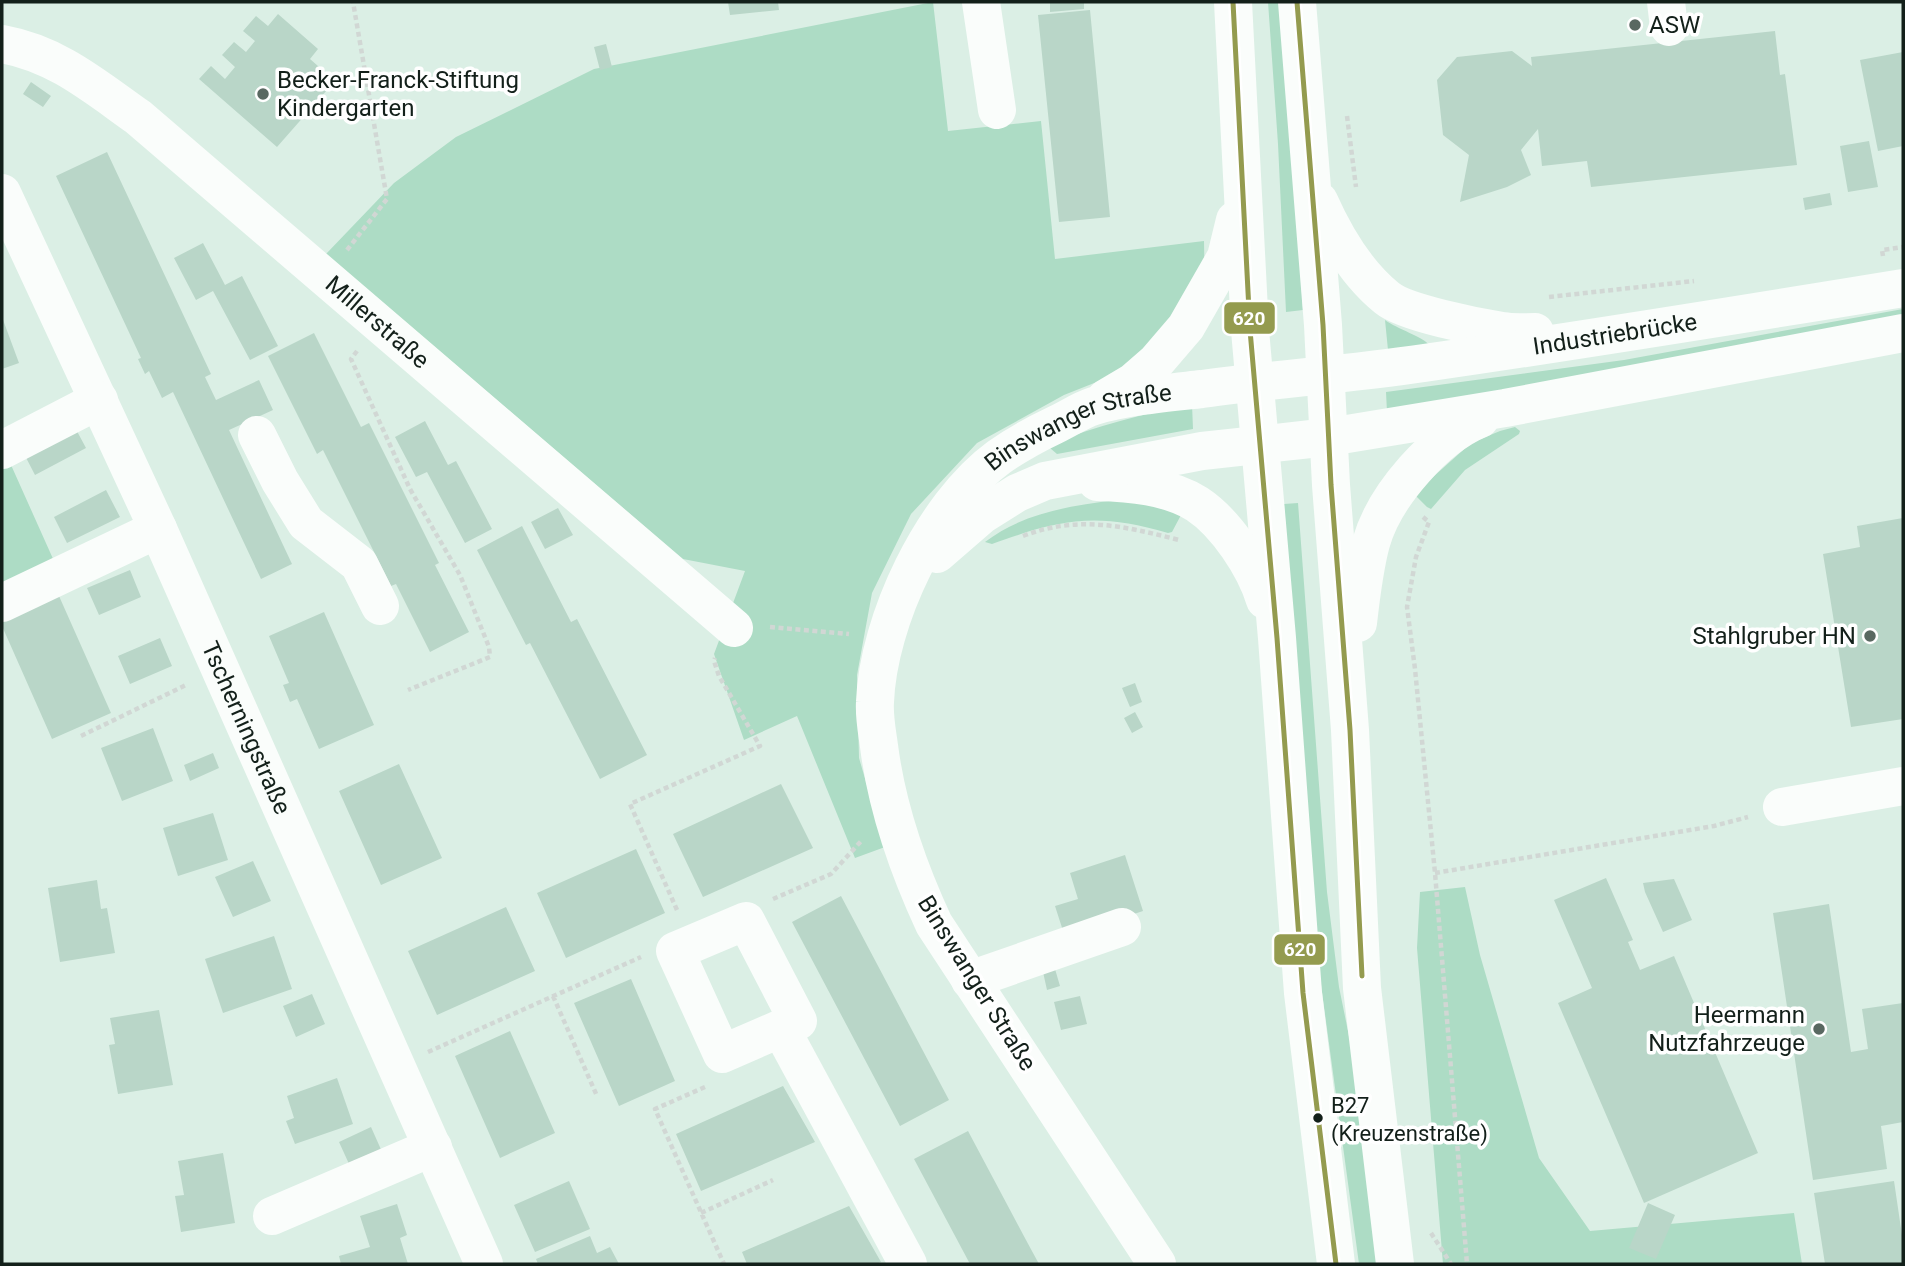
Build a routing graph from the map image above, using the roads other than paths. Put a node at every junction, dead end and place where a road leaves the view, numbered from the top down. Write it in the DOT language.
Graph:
graph roads {
  1 [pos="981,2"];
  2 [pos="1233,2"];
  3 [pos="1297,2"];
  4 [pos="2,44"];
  5 [pos="997,110"];
  6 [pos="1311,183"];
  7 [pos="1241,190"];
  8 [pos="2,193"];
  9 [pos="1894,269"];
  10 [pos="1649,331"];
  11 [pos="1903,334"];
  12 [pos="1325,377"];
  13 [pos="1255,382"];
  14 [pos="99,400"];
  15 [pos="1093,407"];
  16 [pos="1505,408"];
  17 [pos="257,435"];
  18 [pos="1329,437"];
  19 [pos="1259,444"];
  20 [pos="2,450"];
  21 [pos="1045,481"];
  22 [pos="158,529"];
  23 [pos="901,592"];
  24 [pos="2,603"];
  25 [pos="380,606"];
  26 [pos="734,628"];
  27 [pos="1277,638"];
  28 [pos="1350,730"];
  29 [pos="1903,786"];
  30 [pos="1782,807"];
  31 [pos="1122,927"];
  32 [pos="970,980"];
  33 [pos="781,1029"];
  34 [pos="433,1147"];
  35 [pos="272,1216"];
  36 [pos="484,1264"];
  37 [pos="908,1264"];
  38 [pos="1157,1264"];
  39 [pos="1336,1264"];
  40 [pos="1395,1264"];
  1 -- 5 [label="main road"];
  2 -- 7 [label="main road"];
  3 -- 6 [label="main road"];
  4 -- 26 [label="main road, Millerstraße"];
  6 -- 10 [label="main road"];
  6 -- 12 [label="main road"];
  7 -- 13 [label="main road"];
  7 -- 15 [label="main road"];
  8 -- 14 [label="main road, Tscherningstraße"];
  9 -- 10 [label="main road, Industriebrücke"];
  10 -- 12 [label="main road, Industriebrücke"];
  11 -- 16 [label="main road, Industriebrücke"];
  12 -- 13 [label="main road, Binswanger Straße"];
  12 -- 18 [label="main road"];
  13 -- 15 [label="main road, Binswanger Straße"];
  13 -- 19 [label="main road"];
  14 -- 20 [label="main road"];
  14 -- 22 [label="main road, Tscherningstraße"];
  15 -- 23 [label="main road, Binswanger Straße"];
  16 -- 18 [label="main road, Industriebrücke"];
  16 -- 28 [label="main road"];
  17 -- 25 [label="main road"];
  18 -- 19 [label="main road, Binswanger Straße"];
  18 -- 28 [label="main road"];
  19 -- 21 [label="main road, Binswanger Straße"];
  19 -- 27 [label="main road"];
  21 -- 23 [label="main road, Binswanger Straße"];
  21 -- 27 [label="main road"];
  22 -- 24 [label="main road"];
  22 -- 34 [label="main road, Tscherningstraße"];
  23 -- 32 [label="main road, Binswanger Straße"];
  27 -- 39 [label="main road"];
  28 -- 40 [label="main road"];
  29 -- 30 [label="main road"];
  31 -- 32 [label="main road"];
  32 -- 38 [label="main road, Binswanger Straße"];
  33 -- 33 [label="main road"];
  33 -- 37 [label="main road"];
  34 -- 35 [label="main road"];
  34 -- 36 [label="main road, Tscherningstraße"];
}
